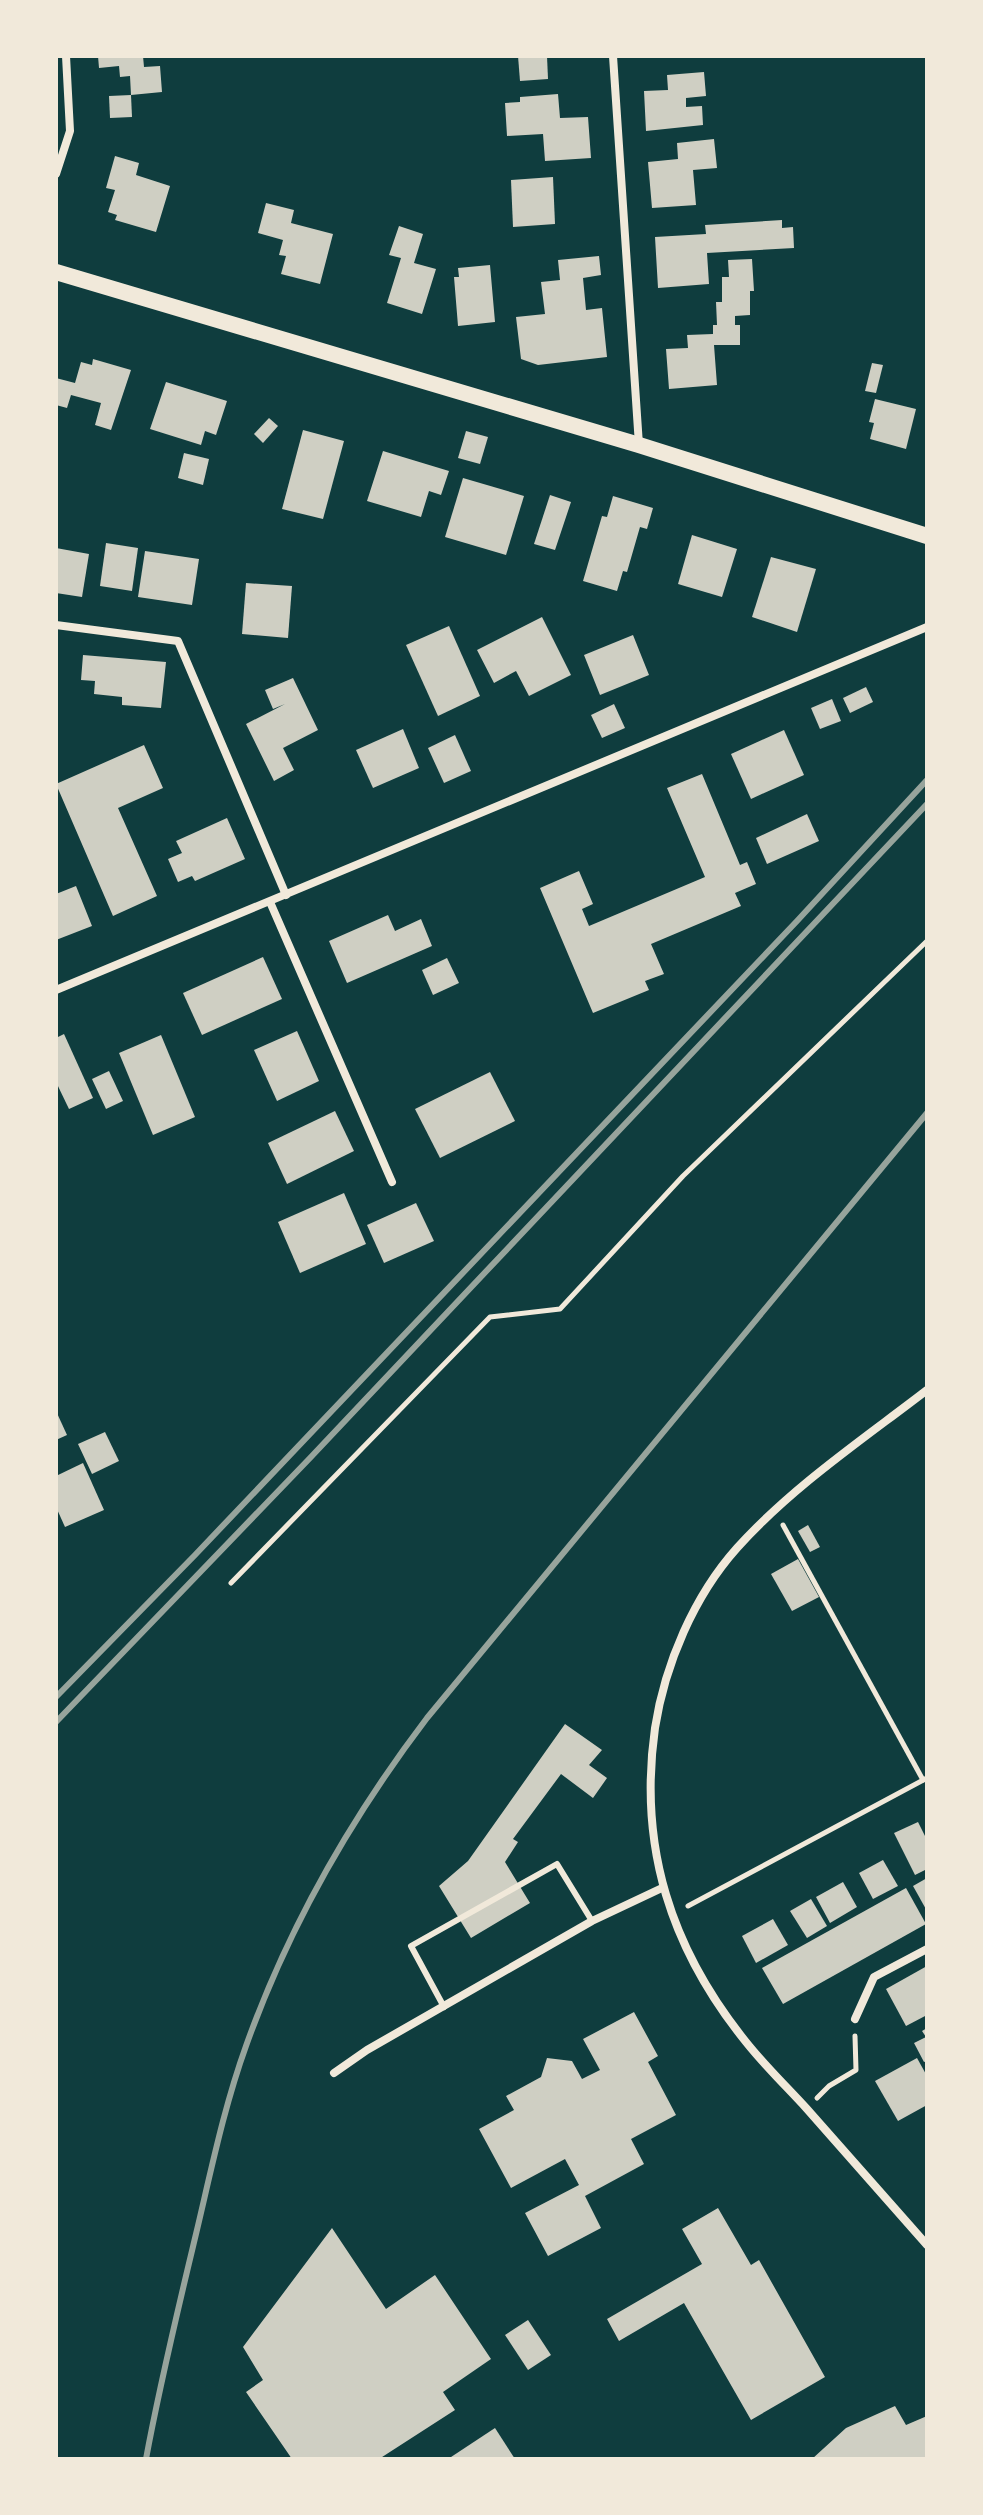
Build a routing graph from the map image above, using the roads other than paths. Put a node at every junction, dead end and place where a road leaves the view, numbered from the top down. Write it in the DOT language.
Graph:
graph roads {
  1 [pos="66,56"];
  2 [pos="613,56"];
  3 [pos="56,174"];
  4 [pos="56,272"];
  5 [pos="639,445"];
  6 [pos="927,536"];
  7 [pos="56,625"];
  8 [pos="927,627"];
  9 [pos="286,895"];
  10 [pos="270,902"];
  11 [pos="56,990"];
  12 [pos="392,1182"];
  13 [pos="927,1390"];
  14 [pos="662,1888"];
  15 [pos="592,1921"];
  16 [pos="927,1949"];
  17 [pos="444,2007"];
  18 [pos="855,2019"];
  19 [pos="334,2073"];
  20 [pos="927,2245"];
  1 -- 3 [label="street"];
  2 -- 5 [label="street"];
  4 -- 5 [label="main road"];
  5 -- 6 [label="main road"];
  7 -- 9 [label="street"];
  8 -- 9 [label="street"];
  9 -- 10 [label="street"];
  10 -- 11 [label="street"];
  10 -- 12 [label="street"];
  13 -- 14 [label="street"];
  14 -- 15 [label="street"];
  14 -- 20 [label="street"];
  15 -- 17 [label="street"];
  15 -- 17 [label="lane"];
  16 -- 18 [label="street"];
  17 -- 19 [label="street"];
}
